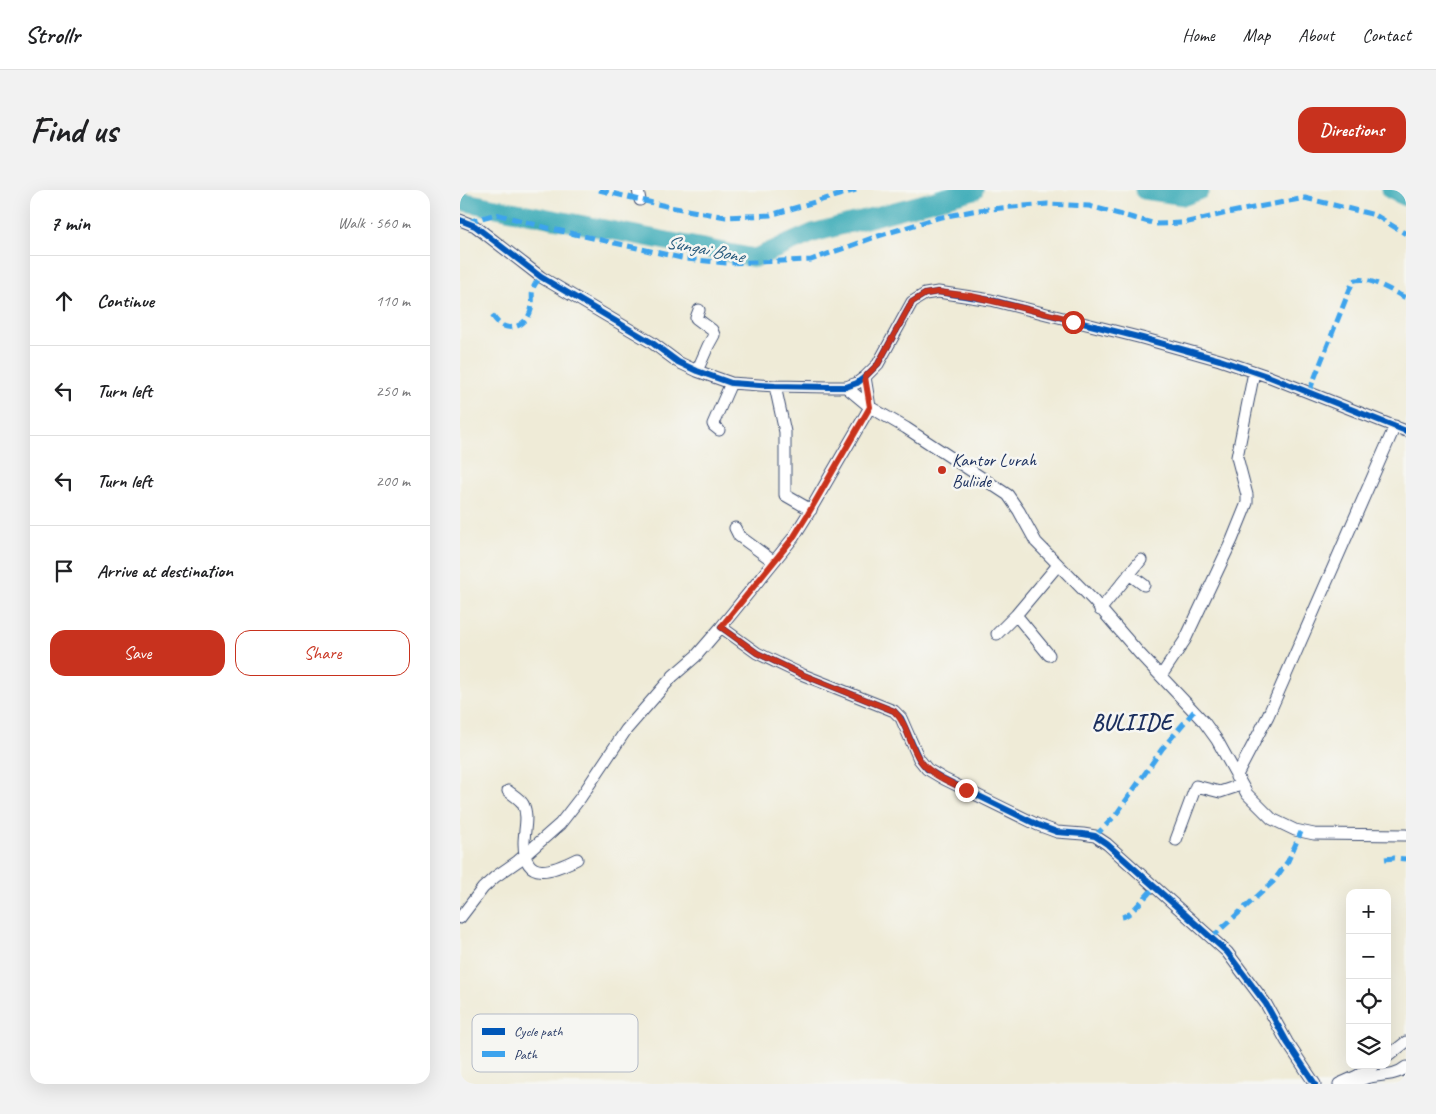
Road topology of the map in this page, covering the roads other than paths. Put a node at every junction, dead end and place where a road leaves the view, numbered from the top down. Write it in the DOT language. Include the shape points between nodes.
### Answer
graph roads {
  1 [pos="460,220"];
  2 [pos="699,310"];
  3 [pos="697,371"];
  4 [pos="1254,372"];
  5 [pos="865,377"];
  6 [pos="731,383"];
  7 [pos="775,386"];
  8 [pos="846,387"];
  9 [pos="870,407"];
  10 [pos="1400,429"];
  11 [pos="719,430"];
  12 [pos="811,510"];
  13 [pos="735,528"];
  14 [pos="1141,560"];
  15 [pos="773,561"];
  16 [pos="1058,566"];
  17 [pos="1129,574"];
  18 [pos="1144,585"];
  19 [pos="1100,610"];
  20 [pos="1016,614"];
  21 [pos="721,627"];
  22 [pos="997,634"];
  23 [pos="1049,655"];
  24 [pos="1161,676"];
  25 [pos="1238,781"];
  26 [pos="508,791"];
  27 [pos="1406,835"];
  28 [pos="1176,840"];
  29 [pos="525,855"];
  30 [pos="577,859"];
  31 [pos="460,918"];
  32 [pos="1406,1042"];
  33 [pos="1391,1054"];
  34 [pos="1406,1067"];
  35 [pos="1368,1069"];
  36 [pos="1315,1084"];
  37 [pos="1340,1084"];
  38 [pos="1355,1084"];
  39 [pos="1399,1084"];
  1 -- 3 [label="street" via="475,226 541,277"];
  2 -- 3 [label="street" via="696,318 714,335"];
  3 -- 6 [label="street"];
  4 -- 5 [label="street" via="1069,319 971,296 938,292 925,294 912,302 878,364"];
  4 -- 10 [label="street"];
  4 -- 24 [label="street" via="1237,457 1247,503 1184,640"];
  5 -- 8 [label="street"];
  5 -- 9 [label="street"];
  6 -- 7 [label="street"];
  6 -- 11 [label="street" via="713,424"];
  7 -- 8 [label="street"];
  7 -- 12 [label="street" via="785,432 785,495"];
  8 -- 9 [label="street"];
  9 -- 12 [label="street"];
  9 -- 16 [label="street" via="1005,492 1036,542"];
  10 -- 25 [label="street"];
  12 -- 15 [label="street"];
  13 -- 15 [label="street" via="739,536"];
  14 -- 17 [label="street"];
  15 -- 21 [label="street"];
  16 -- 19 [label="street"];
  16 -- 20 [label="street"];
  17 -- 18 [label="street"];
  17 -- 19 [label="street"];
  19 -- 24 [label="street"];
  20 -- 22 [label="street"];
  20 -- 23 [label="street"];
  21 -- 29 [label="street" via="626,730 560,824"];
  21 -- 36 [label="street" via="757,653 894,711 901,718 919,759 927,769 944,779 1038,825 1057,832 1095,836 1107,844 1226,952 1266,1004"];
  24 -- 25 [label="street" via="1212,732"];
  25 -- 27 [label="street" via="1256,805 1272,819 1295,830 1314,834"];
  25 -- 28 [label="street" via="1220,792 1196,786"];
  26 -- 29 [label="street" via="523,805"];
  29 -- 30 [label="street" via="533,869 543,872"];
  29 -- 31 [label="street" via="483,888"];
  32 -- 33 [label="street"];
  34 -- 38 [label="street" via="1396,1074 1360,1079"];
  34 -- 39 [label="street"];
  35 -- 37 [label="street"];
}
